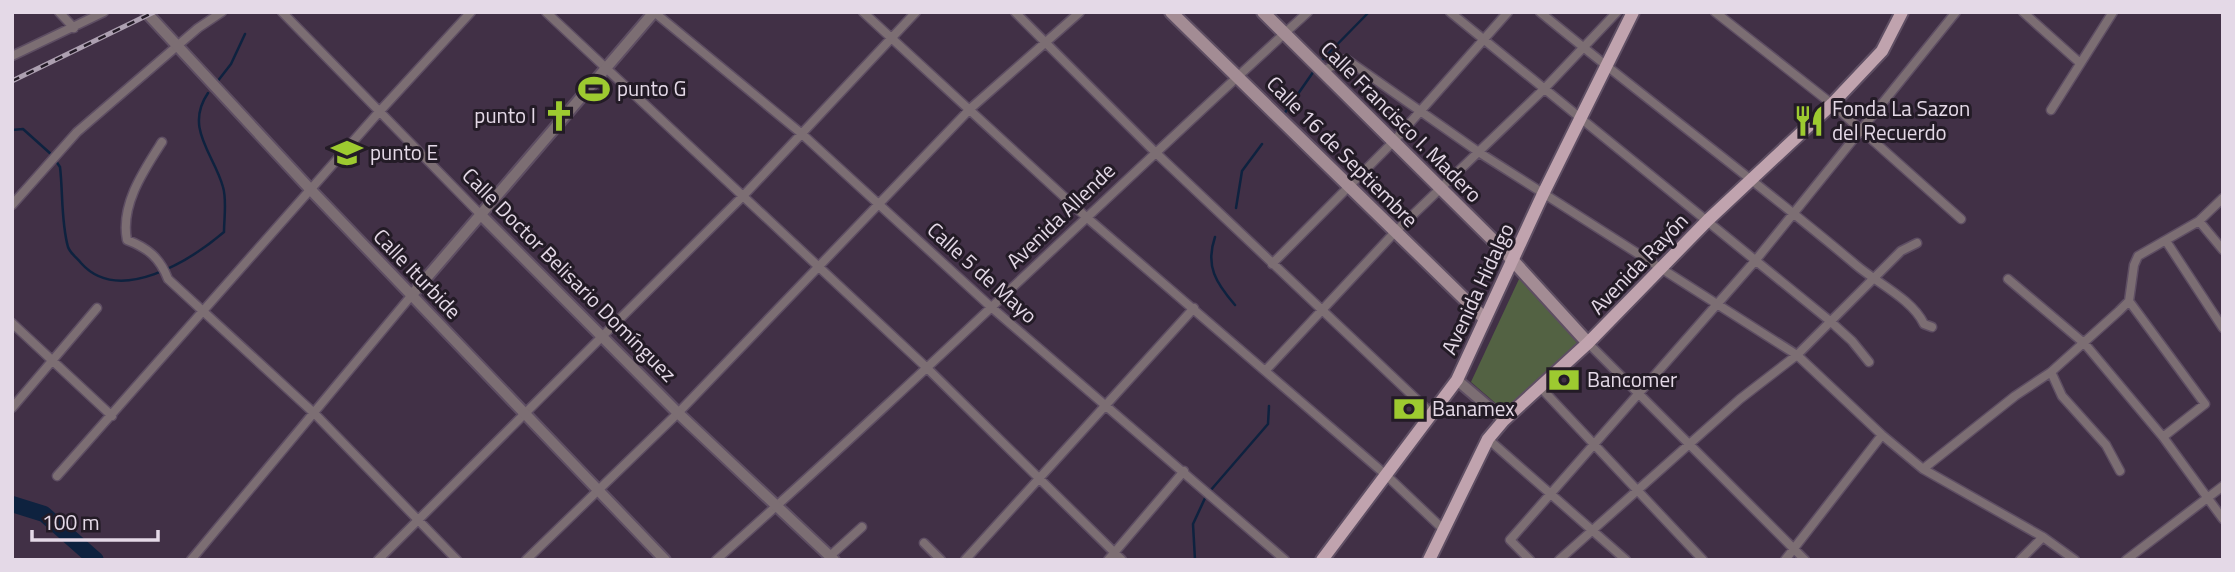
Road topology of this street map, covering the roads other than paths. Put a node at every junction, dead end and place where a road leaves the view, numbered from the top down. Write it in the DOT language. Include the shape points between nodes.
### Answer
graph roads {
  1 [pos="59,12"];
  2 [pos="104,12"];
  3 [pos="146,12"];
  4 [pos="222,12"];
  5 [pos="282,12"];
  6 [pos="471,12"];
  7 [pos="546,12"];
  8 [pos="654,12"];
  9 [pos="863,12"];
  10 [pos="916,12"];
  11 [pos="1015,12"];
  12 [pos="1080,12"];
  13 [pos="1171,12"];
  14 [pos="1263,12"];
  15 [pos="1308,12"];
  16 [pos="1450,12"];
  17 [pos="1508,12"];
  18 [pos="1541,12"];
  19 [pos="1617,12"];
  20 [pos="1633,12"];
  21 [pos="1715,12"];
  22 [pos="1902,12"];
  23 [pos="1956,12"];
  24 [pos="2023,12"];
  25 [pos="2113,12"];
  26 [pos="74,28"];
  27 [pos="1284,34"];
  28 [pos="891,37"];
  29 [pos="1486,41"];
  30 [pos="1045,44"];
  31 [pos="1584,46"];
  32 [pos="176,47"];
  33 [pos="14,51"];
  34 [pos="1606,63"];
  35 [pos="2080,63"];
  36 [pos="608,67"];
  37 [pos="1321,69"];
  38 [pos="1237,76"];
  39 [pos="1544,89"];
  40 [pos="1832,104"];
  41 [pos="971,108"];
  42 [pos="2051,110"];
  43 [pos="379,112"];
  44 [pos="1421,112"];
  45 [pos="1582,117"];
  46 [pos="1860,128"];
  47 [pos="802,134"];
  48 [pos="162,142"];
  49 [pos="1394,142"];
  50 [pos="1155,152"];
  51 [pos="1480,153"];
  52 [pos="1753,180"];
  53 [pos="1349,187"];
  54 [pos="310,189"];
  55 [pos="1441,191"];
  56 [pos="1543,194"];
  57 [pos="744,195"];
  58 [pos="2223,198"];
  59 [pos="14,199"];
  60 [pos="879,203"];
  61 [pos="1794,212"];
  62 [pos="482,216"];
  63 [pos="1085,216"];
  64 [pos="1961,219"];
  65 [pos="1708,220"];
  66 [pos="2199,221"];
  67 [pos="1395,232"];
  68 [pos="2166,241"];
  69 [pos="1917,243"];
  70 [pos="2223,250"];
  71 [pos="1513,260"];
  72 [pos="1755,261"];
  73 [pos="1272,264"];
  74 [pos="820,267"];
  75 [pos="1661,267"];
  76 [pos="1873,279"];
  77 [pos="2008,279"];
  78 [pos="411,296"];
  79 [pos="2129,301"];
  80 [pos="1718,304"];
  81 [pos="991,307"];
  82 [pos="1194,307"];
  83 [pos="97,308"];
  84 [pos="203,310"];
  85 [pos="1321,312"];
  86 [pos="1485,320"];
  87 [pos="1830,321"];
  88 [pos="12,323"];
  89 [pos="1931,327"];
  90 [pos="2223,328"];
  91 [pos="605,336"];
  92 [pos="1588,343"];
  93 [pos="2085,344"];
  94 [pos="1797,355"];
  95 [pos="53,362"];
  96 [pos="1869,362"];
  97 [pos="927,368"];
  98 [pos="1266,370"];
  99 [pos="2051,372"];
  100 [pos="1457,380"];
  101 [pos="1541,388"];
  102 [pos="1639,396"];
  103 [pos="1107,406"];
  104 [pos="12,408"];
  105 [pos="678,413"];
  106 [pos="315,414"];
  107 [pos="1432,414"];
  108 [pos="526,415"];
  109 [pos="111,416"];
  110 [pos="1504,419"];
  111 [pos="1882,435"];
  112 [pos="2163,437"];
  113 [pos="1488,439"];
  114 [pos="1691,443"];
  115 [pos="1596,445"];
  116 [pos="1923,469"];
  117 [pos="1184,471"];
  118 [pos="2120,471"];
  119 [pos="1386,475"];
  120 [pos="57,476"];
  121 [pos="1040,478"];
  122 [pos="2223,486"];
  123 [pos="596,488"];
  124 [pos="1637,489"];
  125 [pos="1552,492"];
  126 [pos="2208,497"];
  127 [pos="778,505"];
  128 [pos="418,518"];
  129 [pos="2223,519"];
  130 [pos="862,527"];
  131 [pos="1591,528"];
  132 [pos="1444,530"];
  133 [pos="2043,537"];
  134 [pos="923,543"];
  135 [pos="1793,550"];
  136 [pos="1115,552"];
  137 [pos="832,558"];
  138 [pos="191,560"];
  139 [pos="378,560"];
  140 [pos="457,560"];
  141 [pos="526,560"];
  142 [pos="665,560"];
  143 [pos="716,560"];
  144 [pos="941,560"];
  145 [pos="965,560"];
  146 [pos="1108,560"];
  147 [pos="1122,560"];
  148 [pos="1286,560"];
  149 [pos="1322,560"];
  150 [pos="1429,560"];
  151 [pos="1530,560"];
  152 [pos="1559,560"];
  153 [pos="1626,560"];
  154 [pos="1703,560"];
  155 [pos="1785,560"];
  156 [pos="1805,560"];
  157 [pos="2020,560"];
  158 [pos="2075,560"];
  159 [pos="2126,560"];
  1 -- 26 [label="street"];
  2 -- 26 [label="street"];
  3 -- 32 [label="street, Calle Iturbide"];
  4 -- 32 [label="street"];
  5 -- 43 [label="street, Calle Doctor Belisario Domínguez"];
  6 -- 43 [label="street"];
  7 -- 36 [label="street"];
  8 -- 36 [label="street"];
  8 -- 47 [label="street, Calle 5 de Mayo"];
  9 -- 28 [label="street"];
  10 -- 28 [label="street"];
  11 -- 30 [label="street"];
  12 -- 30 [label="street"];
  13 -- 38 [label="main road, Calle 16 de Septiembre"];
  14 -- 27 [label="main road, Calle Francisco I. Madero"];
  15 -- 27 [label="street, Avenida Allende"];
  16 -- 29 [label="street"];
  17 -- 29 [label="street"];
  18 -- 31 [label="street"];
  19 -- 31 [label="street"];
  20 -- 34 [label="main road, Avenida Hidalgo"];
  21 -- 40 [label="street"];
  22 -- 40 [label="main road, Avenida Rayón" via="1882,51"];
  23 -- 46 [label="street"];
  24 -- 35 [label="street"];
  25 -- 35 [label="street"];
  26 -- 33 [label="street"];
  27 -- 37 [label="main road, Calle Francisco I. Madero"];
  27 -- 38 [label="street, Avenida Allende"];
  28 -- 41 [label="street"];
  28 -- 47 [label="street"];
  29 -- 39 [label="street"];
  29 -- 44 [label="street"];
  30 -- 41 [label="street"];
  30 -- 50 [label="street"];
  31 -- 34 [label="street"];
  31 -- 39 [label="street"];
  32 -- 54 [label="street, Calle Iturbide"];
  32 -- 59 [label="street" via="58,151"];
  34 -- 45 [label="main road, Avenida Hidalgo"];
  34 -- 52 [label="street"];
  35 -- 42 [label="street"];
  36 -- 57 [label="street"];
  36 -- 62 [label="street"];
  37 -- 44 [label="street" via="1344,58"];
  37 -- 49 [label="main road, Calle Francisco I. Madero"];
  38 -- 50 [label="street, Avenida Allende"];
  38 -- 53 [label="main road, Calle 16 de Septiembre"];
  39 -- 45 [label="street"];
  39 -- 51 [label="street"];
  40 -- 46 [label="street"];
  40 -- 52 [label="main road, Avenida Rayón"];
  41 -- 60 [label="street"];
  41 -- 63 [label="street"];
  43 -- 54 [label="street"];
  43 -- 62 [label="street, Calle Doctor Belisario Domínguez"];
  44 -- 49 [label="street"];
  44 -- 51 [label="street"];
  45 -- 56 [label="main road, Avenida Hidalgo"];
  45 -- 65 [label="street"];
  46 -- 61 [label="street"];
  46 -- 64 [label="street"];
  47 -- 57 [label="street"];
  47 -- 60 [label="street, Calle 5 de Mayo"];
  48 -- 84 [label="street" via="137,184 124,224 127,240 157,258 168,279"];
  49 -- 53 [label="street"];
  49 -- 55 [label="main road, Calle Francisco I. Madero"];
  50 -- 63 [label="street, Avenida Allende"];
  50 -- 73 [label="street"];
  51 -- 55 [label="street"];
  51 -- 56 [label="street"];
  52 -- 61 [label="street"];
  52 -- 65 [label="main road, Avenida Rayón"];
  53 -- 67 [label="main road, Calle 16 de Septiembre"];
  53 -- 73 [label="street"];
  54 -- 78 [label="street, Calle Iturbide"];
  54 -- 84 [label="street"];
  55 -- 67 [label="street"];
  55 -- 71 [label="main road, Calle Francisco I. Madero"];
  56 -- 71 [label="main road, Avenida Hidalgo"];
  56 -- 75 [label="street"];
  57 -- 74 [label="street"];
  57 -- 91 [label="street"];
  58 -- 66 [label="street"];
  60 -- 74 [label="street"];
  60 -- 81 [label="street, Calle 5 de Mayo"];
  61 -- 72 [label="street"];
  61 -- 76 [label="street"];
  62 -- 78 [label="street"];
  62 -- 91 [label="street, Calle Doctor Belisario Domínguez"];
  63 -- 81 [label="street, Avenida Allende"];
  63 -- 82 [label="street"];
  65 -- 72 [label="street"];
  65 -- 75 [label="main road, Avenida Rayón"];
  66 -- 68 [label="street"];
  66 -- 70 [label="street"];
  67 -- 85 [label="street"];
  67 -- 86 [label="main road, Calle 16 de Septiembre"];
  68 -- 79 [label="street" via="2138,256"];
  68 -- 90 [label="street"];
  69 -- 76 [label="street" via="1901,251"];
  71 -- 86 [label="main road, Avenida Hidalgo"];
  71 -- 92 [label="main road, Calle Francisco I. Madero"];
  72 -- 80 [label="street"];
  72 -- 87 [label="street"];
  73 -- 85 [label="street"];
  74 -- 97 [label="street"];
  74 -- 105 [label="street"];
  75 -- 80 [label="street"];
  75 -- 92 [label="main road, Avenida Rayón"];
  76 -- 87 [label="street"];
  76 -- 89 [label="street"];
  77 -- 93 [label="street"];
  78 -- 106 [label="street"];
  78 -- 108 [label="street, Calle Iturbide"];
  79 -- 93 [label="street"];
  79 -- 112 [label="street" via="2205,404"];
  80 -- 94 [label="street"];
  80 -- 102 [label="street"];
  81 -- 97 [label="street, Avenida Allende"];
  81 -- 103 [label="street, Calle 5 de Mayo"];
  82 -- 98 [label="street"];
  82 -- 103 [label="street"];
  83 -- 95 [label="street"];
  84 -- 106 [label="street"];
  84 -- 109 [label="street"];
  85 -- 98 [label="street"];
  85 -- 107 [label="street"];
  86 -- 100 [label="main road, Avenida Hidalgo"];
  87 -- 94 [label="street"];
  87 -- 96 [label="street"];
  88 -- 95 [label="street"];
  91 -- 105 [label="street, Calle Doctor Belisario Domínguez"];
  91 -- 108 [label="street"];
  92 -- 101 [label="main road, Avenida Rayón"];
  92 -- 102 [label="street, Calle Francisco I. Madero"];
  93 -- 99 [label="street"];
  93 -- 112 [label="street"];
  94 -- 111 [label="street"];
  94 -- 114 [label="street"];
  95 -- 104 [label="street"];
  95 -- 109 [label="street"];
  97 -- 121 [label="street"];
  97 -- 127 [label="street, Avenida Allende"];
  98 -- 119 [label="street"];
  99 -- 116 [label="street"];
  99 -- 118 [label="street" via="2062,396 2106,445"];
  100 -- 107 [label="main road, Avenida Hidalgo"];
  100 -- 110 [label="street"];
  101 -- 110 [label="main road, Avenida Rayón"];
  101 -- 115 [label="street"];
  102 -- 114 [label="street, Calle Francisco I. Madero"];
  102 -- 115 [label="street"];
  103 -- 117 [label="street, Calle 5 de Mayo"];
  103 -- 121 [label="street"];
  105 -- 123 [label="street"];
  105 -- 127 [label="street, Calle Doctor Belisario Domínguez"];
  106 -- 128 [label="street"];
  106 -- 138 [label="street"];
  107 -- 119 [label="main road, Avenida Hidalgo"];
  108 -- 123 [label="street, Calle Iturbide"];
  108 -- 128 [label="street"];
  109 -- 120 [label="street"];
  110 -- 113 [label="main road, Avenida Rayón"];
  111 -- 116 [label="street"];
  111 -- 135 [label="street"];
  112 -- 126 [label="street"];
  113 -- 125 [label="street"];
  113 -- 132 [label="main road, Avenida Rayón"];
  114 -- 124 [label="street"];
  114 -- 135 [label="street, Calle Francisco I. Madero"];
  115 -- 124 [label="street"];
  115 -- 125 [label="street"];
  116 -- 133 [label="street"];
  117 -- 136 [label="street"];
  117 -- 148 [label="street, Calle 5 de Mayo"];
  119 -- 132 [label="street"];
  119 -- 149 [label="main road, Avenida Hidalgo"];
  121 -- 136 [label="street"];
  121 -- 145 [label="street"];
  122 -- 126 [label="street"];
  123 -- 141 [label="street"];
  123 -- 142 [label="street, Calle Iturbide"];
  124 -- 131 [label="street"];
  124 -- 154 [label="street"];
  125 -- 131 [label="street"];
  125 -- 151 [label="street" via="1510,540"];
  126 -- 129 [label="street"];
  126 -- 159 [label="street"];
  127 -- 137 [label="street, Calle Doctor Belisario Domínguez"];
  127 -- 143 [label="street, Avenida Allende"];
  128 -- 139 [label="street"];
  128 -- 140 [label="street"];
  130 -- 137 [label="street"];
  131 -- 152 [label="street"];
  131 -- 153 [label="street"];
  132 -- 150 [label="main road, Avenida Rayón"];
  133 -- 157 [label="street"];
  133 -- 158 [label="street"];
  134 -- 144 [label="street"];
  135 -- 155 [label="street"];
  135 -- 156 [label="street, Calle Francisco I. Madero"];
  136 -- 146 [label="street"];
  136 -- 147 [label="street"];
}
